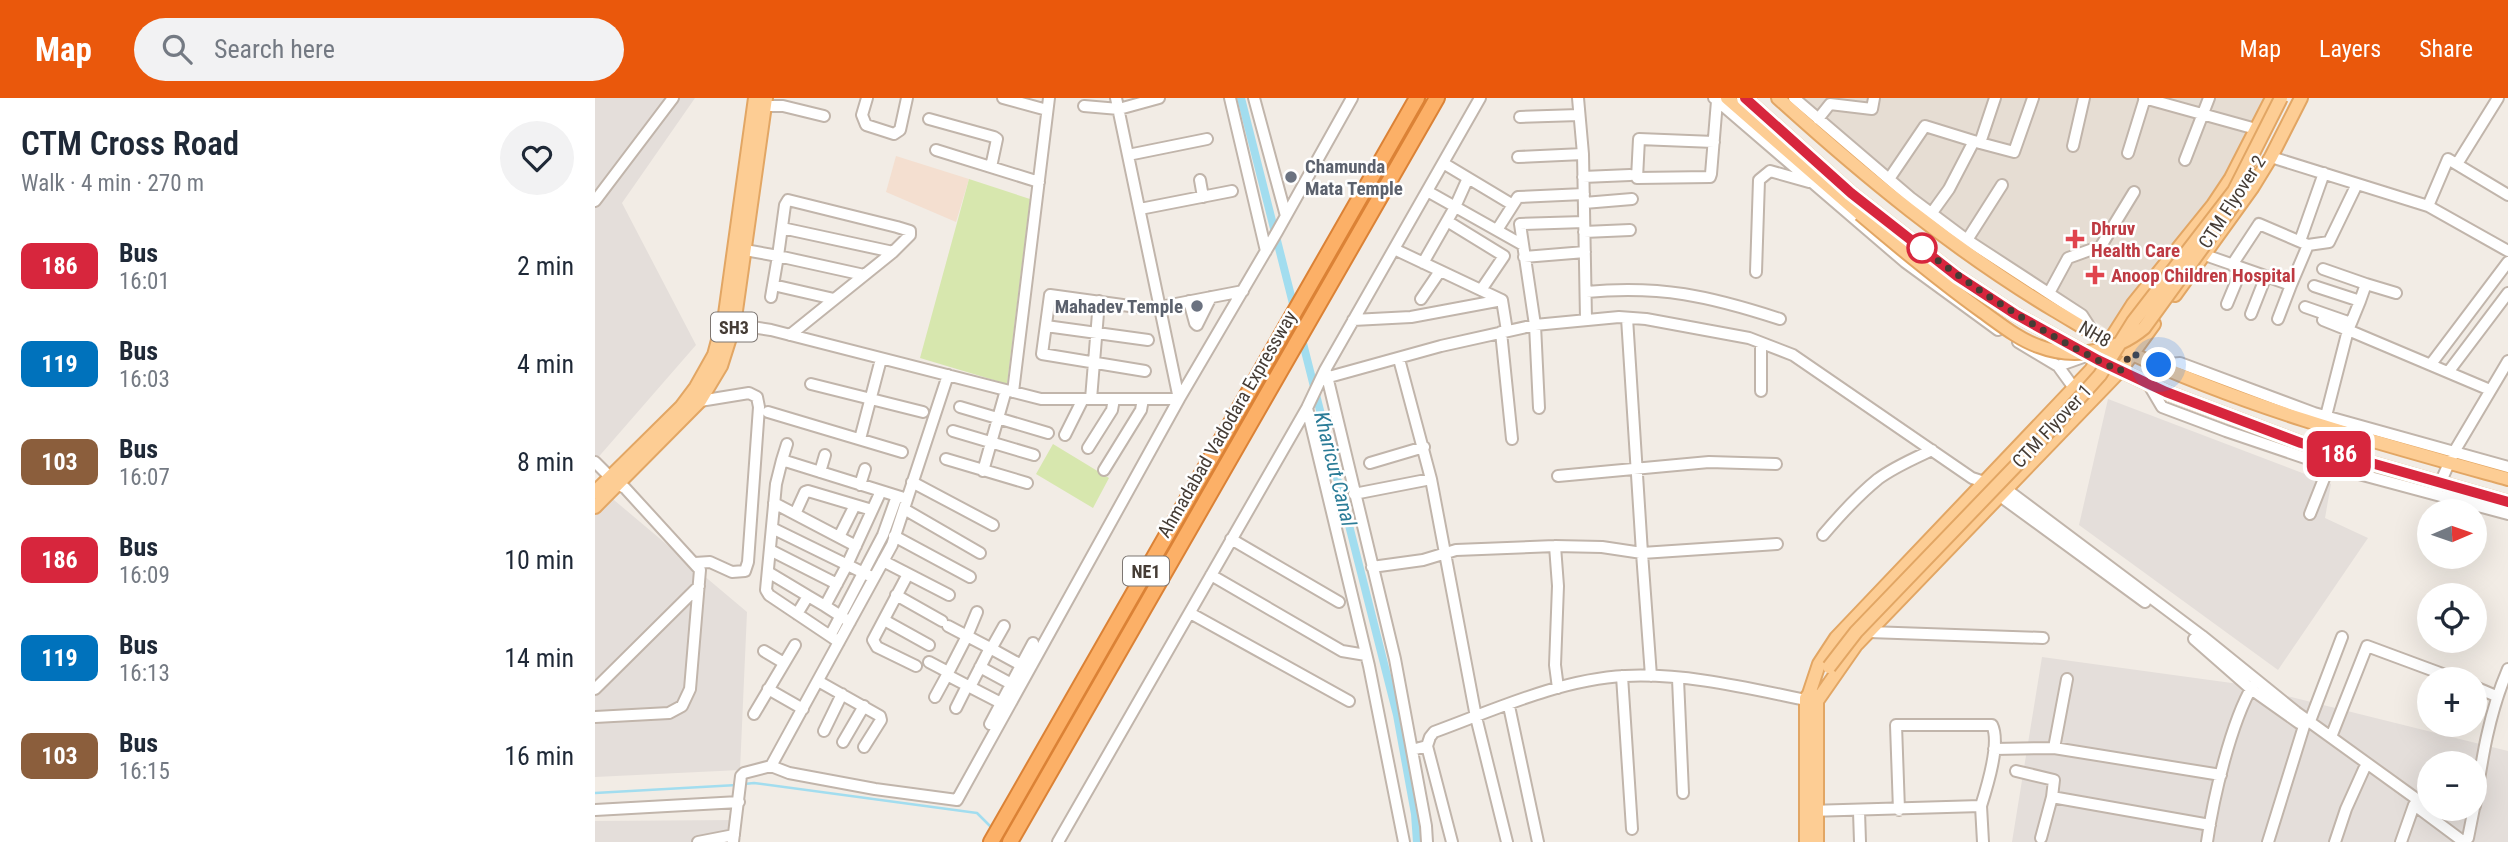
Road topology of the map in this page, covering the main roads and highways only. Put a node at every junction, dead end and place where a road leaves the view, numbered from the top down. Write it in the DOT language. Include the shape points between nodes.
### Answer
graph roads {
  1 [pos="1406,98"];
  2 [pos="1417,98"];
  3 [pos="1437,98"];
  4 [pos="1448,98"];
  5 [pos="1745,98"];
  6 [pos="1778,98"];
  7 [pos="2272,98"];
  8 [pos="2281,98"];
  9 [pos="2292,98"];
  10 [pos="2301,98"];
  11 [pos="1719,99"];
  12 [pos="762,101"];
  13 [pos="1387,185"];
  14 [pos="1353,210"];
  15 [pos="729,323"];
  16 [pos="2108,342"];
  17 [pos="2131,353"];
  18 [pos="2093,358"];
  19 [pos="2120,371"];
  20 [pos="2508,479"];
  21 [pos="617,481"];
  22 [pos="595,492"];
  23 [pos="2508,502"];
  24 [pos="595,507"];
  25 [pos="1810,698"];
  26 [pos="1812,811"];
  27 [pos="1011,841"];
  28 [pos="991,842"];
  29 [pos="1806,842"];
  30 [pos="1817,842"];
  1 -- 14 [label="highway" via="1361,183"];
  2 -- 14 [label="highway, Ahmadabad Vadodara Expressway"];
  3 -- 13 [label="highway, Ahmadabad Vadodara Expressway"];
  4 -- 13 [label="highway"];
  5 -- 18 [label="main road, NH8" via="1851,193 1957,276"];
  6 -- 16 [label="main road, NH8" via="1968,254"];
  7 -- 16 [label="main road" via="2213,205"];
  8 -- 25 [label="main road, CTM Flyover 1, bridge" via="2234,191 2133,322 2100,375 1856,632"];
  9 -- 11 [label="main road, CTM Flyover 2, bridge" via="2237,200 2144,328 2110,348 2075,353 2037,346 2018,337 1948,286"];
  10 -- 17 [label="main road" via="2235,214"];
  12 -- 15 [label="main road"];
  12 -- 15 [label="main road, SH3" via="745,250"];
  13 -- 27 [label="highway, Ahmadabad Vadodara Expressway / NE1"];
  14 -- 28 [label="highway, Ahmadabad Vadodara Expressway / NE1"];
  15 -- 21 [label="main road" via="696,387"];
  15 -- 21 [label="main road, SH3" via="721,366 700,401"];
  16 -- 17 [label="main road, NH8"];
  16 -- 18 [label="main road"];
  17 -- 19 [label="main road"];
  17 -- 20 [label="main road, NH8" via="2284,415 2451,458"];
  18 -- 19 [label="main road, NH8"];
  18 -- 25 [label="main road" via="2091,370 1836,638 1819,664"];
  19 -- 23 [label="main road, NH8" via="2301,443"];
  19 -- 25 [label="main road"];
  21 -- 22 [label="main road"];
  21 -- 24 [label="main road, SH3"];
  25 -- 26 [label="main road"];
  26 -- 29 [label="main road"];
  26 -- 30 [label="main road"];
}
